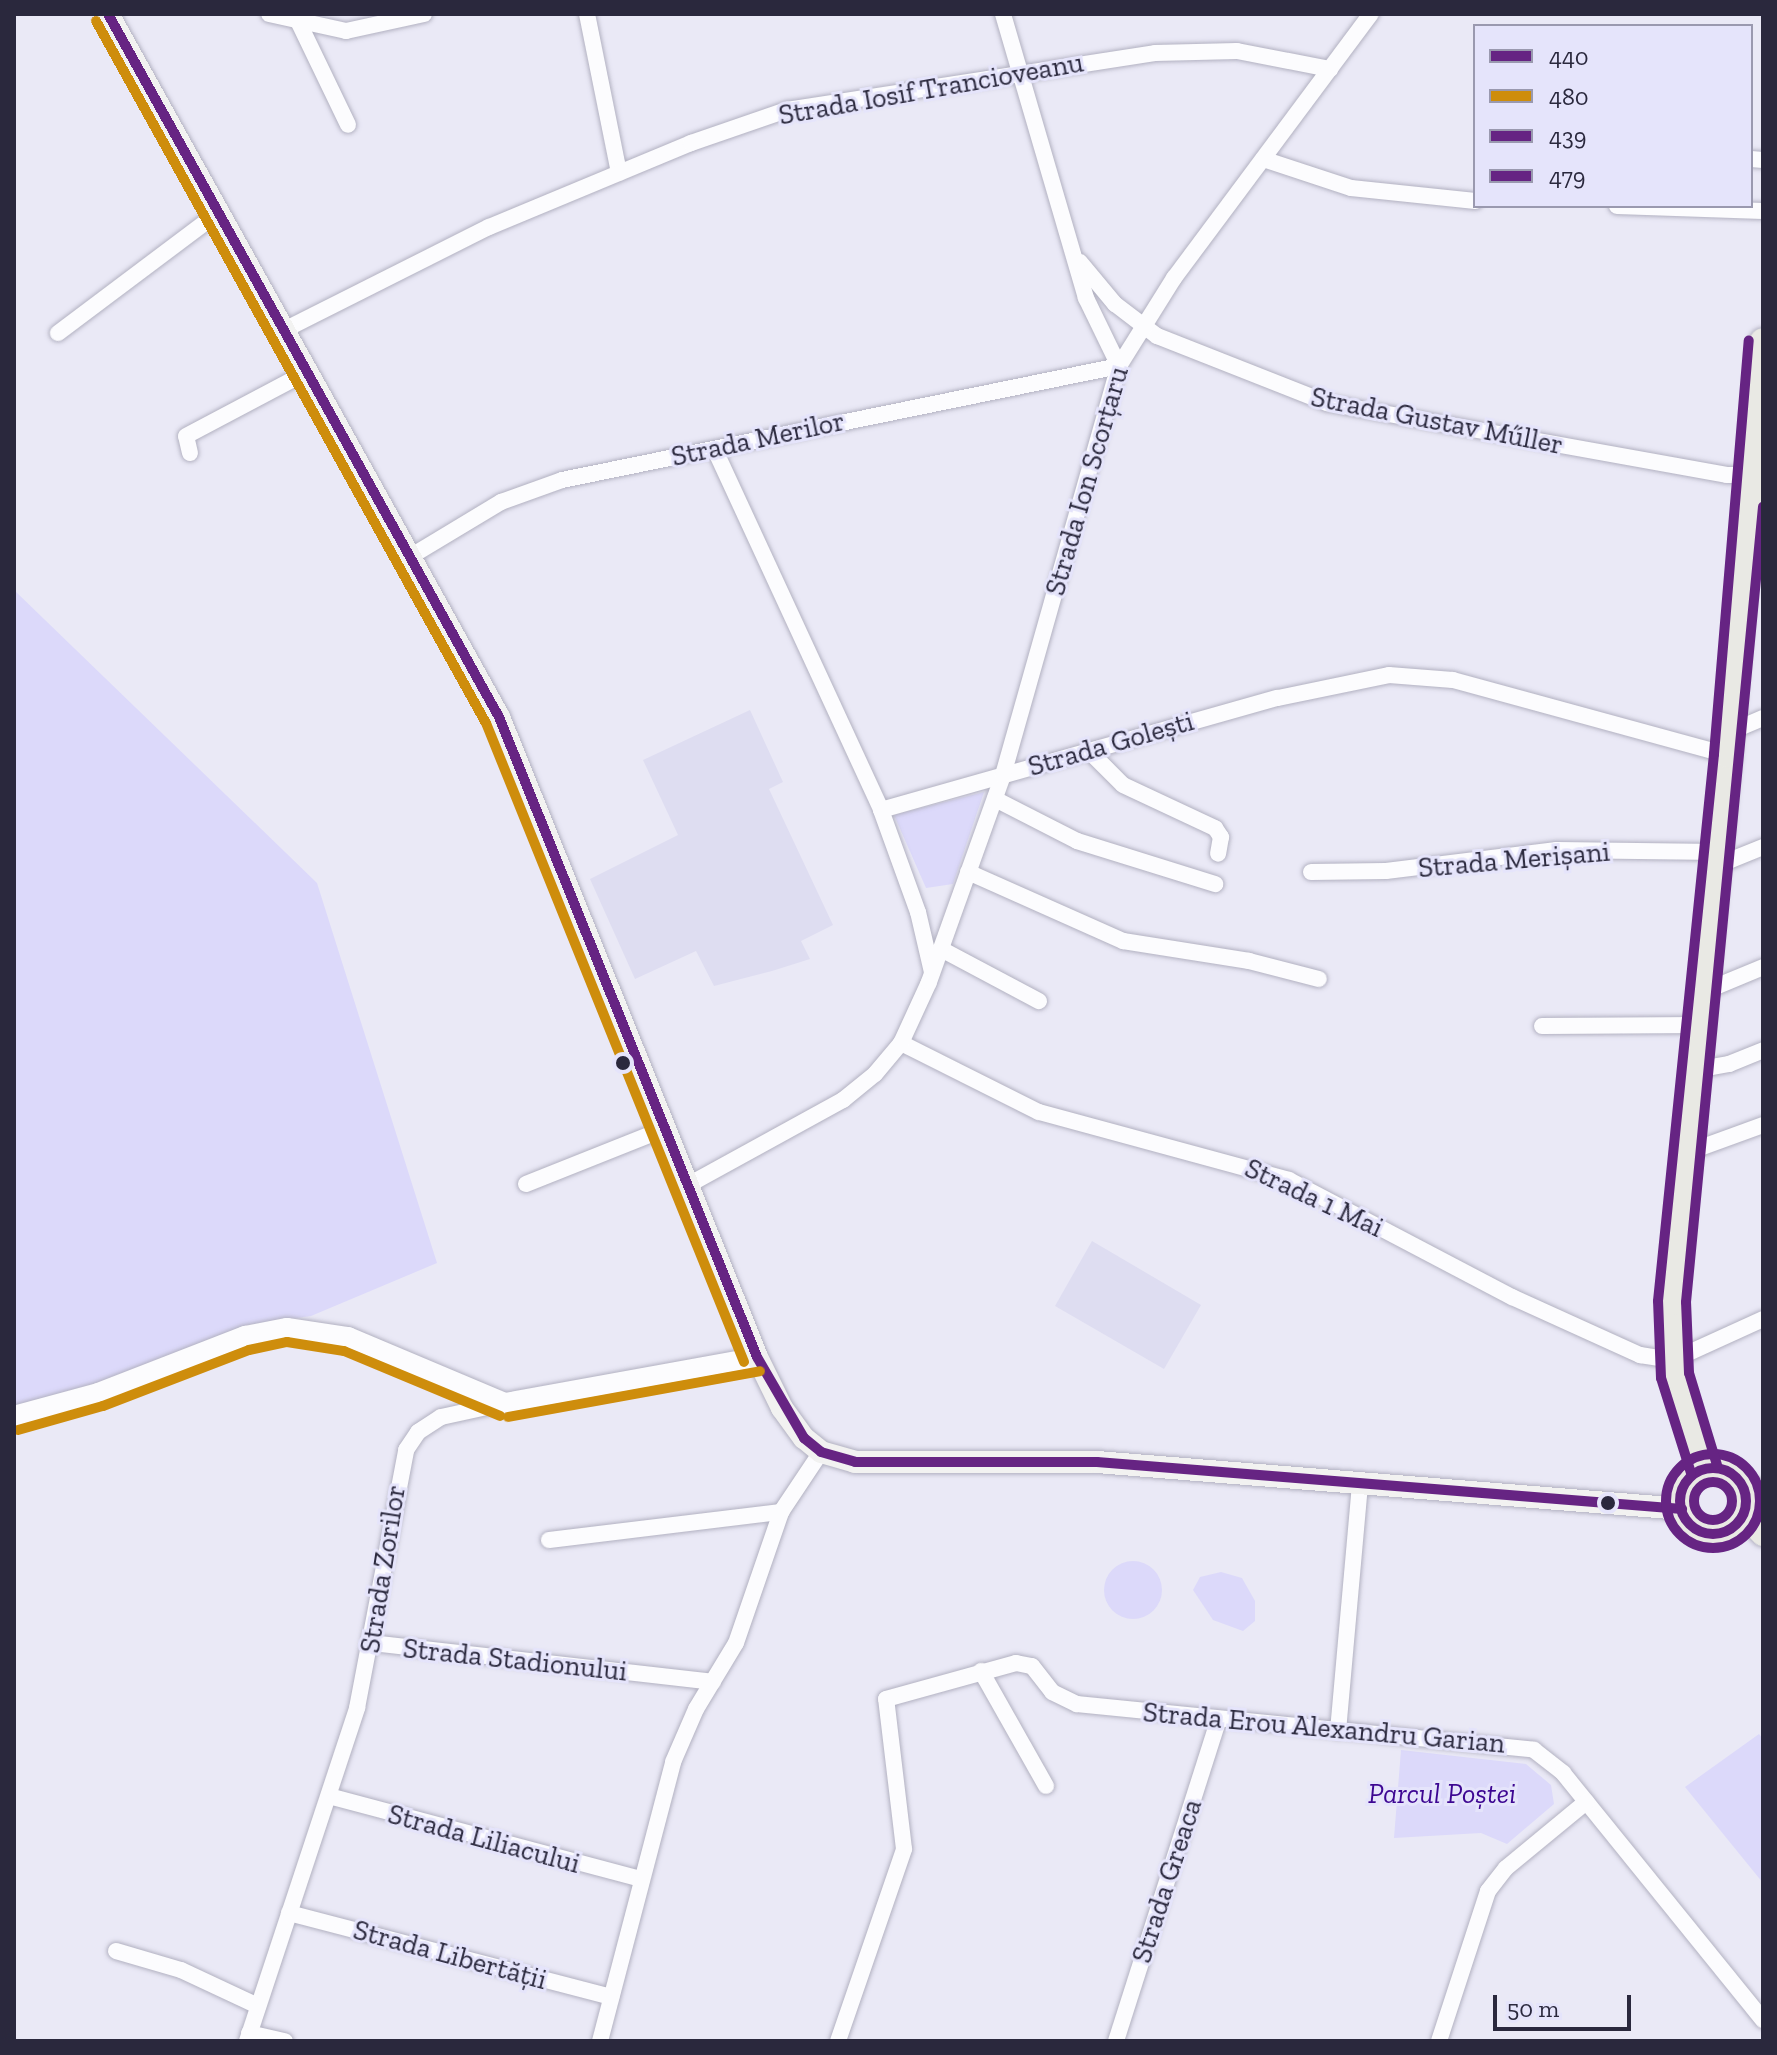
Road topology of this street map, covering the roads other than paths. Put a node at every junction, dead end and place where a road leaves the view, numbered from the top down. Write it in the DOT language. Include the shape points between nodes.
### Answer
graph roads {
  1 [pos="108,14"];
  2 [pos="269,14"];
  3 [pos="424,14"];
  4 [pos="587,14"];
  5 [pos="1003,14"];
  6 [pos="1371,14"];
  7 [pos="299,23"];
  8 [pos="1330,69"];
  9 [pos="1020,73"];
  10 [pos="348,125"];
  11 [pos="1263,159"];
  12 [pos="619,173"];
  13 [pos="1473,201"];
  14 [pos="1675,208"];
  15 [pos="1763,211"];
  16 [pos="219,212"];
  17 [pos="1072,252"];
  18 [pos="1141,327"];
  19 [pos="286,329"];
  20 [pos="58,333"];
  21 [pos="1763,342"];
  22 [pos="1119,366"];
  23 [pos="309,371"];
  24 [pos="715,450"];
  25 [pos="190,453"];
  26 [pos="1757,475"];
  27 [pos="413,555"];
  28 [pos="1763,718"];
  29 [pos="1729,744"];
  30 [pos="1088,750"];
  31 [pos="1003,775"];
  32 [pos="995,799"];
  33 [pos="881,810"];
  34 [pos="1763,847"];
  35 [pos="1218,854"];
  36 [pos="1717,859"];
  37 [pos="968,872"];
  38 [pos="1311,872"];
  39 [pos="1215,884"];
  40 [pos="941,949"];
  41 [pos="1763,967"];
  42 [pos="932,974"];
  43 [pos="1319,979"];
  44 [pos="1703,992"];
  45 [pos="1039,1001"];
  46 [pos="1700,1025"];
  47 [pos="1542,1026"];
  48 [pos="901,1043"];
  49 [pos="1763,1050"];
  50 [pos="1695,1070"];
  51 [pos="1763,1125"];
  52 [pos="667,1128"];
  53 [pos="1686,1153"];
  54 [pos="526,1184"];
  55 [pos="690,1184"];
  56 [pos="1763,1319"];
  57 [pos="757,1357"];
  58 [pos="1673,1360"];
  59 [pos="505,1403"];
  60 [pos="14,1416"];
  61 [pos="821,1452"];
  62 [pos="1704,1469"];
  63 [pos="1360,1484"];
  64 [pos="1751,1498"];
  65 [pos="1682,1509"];
  66 [pos="781,1512"];
  67 [pos="1763,1533"];
  68 [pos="549,1540"];
  69 [pos="372,1643"];
  70 [pos="981,1671"];
  71 [pos="713,1682"];
  72 [pos="1218,1721"];
  73 [pos="1338,1731"];
  74 [pos="1046,1786"];
  75 [pos="329,1796"];
  76 [pos="1586,1802"];
  77 [pos="641,1879"];
  78 [pos="289,1913"];
  79 [pos="116,1951"];
  80 [pos="611,1997"];
  81 [pos="258,2006"];
  82 [pos="1763,2020"];
  83 [pos="248,2037"];
  84 [pos="285,2041"];
  85 [pos="600,2041"];
  86 [pos="838,2041"];
  87 [pos="1116,2041"];
  88 [pos="1439,2041"];
  1 -- 16 [label="main road"];
  2 -- 7 [label="street"];
  3 -- 7 [label="street" via="346,31"];
  4 -- 12 [label="street"];
  5 -- 9 [label="street, Strada Gustav Műller"];
  6 -- 8 [label="street, Strada Ion Scorțaru"];
  7 -- 10 [label="street"];
  8 -- 9 [label="street, Strada Iosif Trancioveanu" via="1237,51 1200,50"];
  8 -- 11 [label="street, Strada Ion Scorțaru"];
  9 -- 12 [label="street, Strada Iosif Trancioveanu" via="787,110"];
  9 -- 17 [label="street, Strada Gustav Műller"];
  11 -- 13 [label="street" via="1351,188"];
  11 -- 18 [label="street, Strada Ion Scorțaru"];
  12 -- 19 [label="street, Strada Iosif Trancioveanu" via="459,241"];
  14 -- 15 [label="street"];
  16 -- 19 [label="main road"];
  16 -- 20 [label="street"];
  17 -- 18 [label="street, Strada Gustav Műller" via="1104,293"];
  17 -- 22 [label="street, Strada Gustav Műller" via="1094,318"];
  18 -- 22 [label="street, Strada Ion Scorțaru"];
  18 -- 26 [label="street, Strada Gustav Műller" via="1215,362 1327,403"];
  19 -- 23 [label="main road"];
  21 -- 26 [label="main road"];
  22 -- 24 [label="street, Strada Merilor"];
  22 -- 31 [label="street, Strada Ion Scorțaru"];
  23 -- 25 [label="street" via="186,436"];
  23 -- 27 [label="main road"];
  24 -- 27 [label="street, Strada Merilor" via="537,486"];
  24 -- 33 [label="street"];
  26 -- 29 [label="main road"];
  27 -- 52 [label="main road" via="515,751"];
  28 -- 29 [label="street"];
  29 -- 30 [label="street, Strada Golești" via="1418,675 1345,682"];
  29 -- 36 [label="main road"];
  30 -- 31 [label="street, Strada Golești"];
  30 -- 35 [label="street" via="1123,785 1215,828 1221,837"];
  31 -- 32 [label="street, Strada Ion Scorțaru"];
  31 -- 33 [label="street, Strada Golești"];
  32 -- 37 [label="street, Strada Ion Scorțaru"];
  32 -- 39 [label="street" via="1077,841"];
  33 -- 42 [label="street" via="918,912"];
  34 -- 36 [label="street"];
  36 -- 38 [label="street, Strada Merișani" via="1568,850 1386,871"];
  36 -- 44 [label="main road"];
  37 -- 40 [label="street, Strada Ion Scorțaru"];
  37 -- 43 [label="street" via="1123,941 1271,965"];
  40 -- 42 [label="street, Strada Ion Scorțaru"];
  40 -- 45 [label="street"];
  41 -- 44 [label="street"];
  42 -- 48 [label="street, Strada Ion Scorțaru"];
  44 -- 46 [label="main road"];
  46 -- 47 [label="street"];
  46 -- 50 [label="main road"];
  48 -- 55 [label="street, Strada Ion Scorțaru" via="843,1100"];
  48 -- 58 [label="street, Strada 1 Mai" via="1039,1112 1289,1180 1568,1325 1640,1355"];
  49 -- 50 [label="street"];
  50 -- 53 [label="main road"];
  51 -- 53 [label="street"];
  52 -- 54 [label="street"];
  52 -- 55 [label="main road"];
  53 -- 58 [label="main road" via="1672,1302"];
  55 -- 57 [label="main road"];
  56 -- 58 [label="street"];
  57 -- 59 [label="street, Strada Zorilor"];
  57 -- 61 [label="main road" via="793,1426"];
  58 -- 62 [label="main road"];
  59 -- 60 [label="street" via="348,1337 287,1328 245,1336 98,1393"];
  59 -- 69 [label="street, Strada Zorilor" via="441,1417 418,1432 406,1450 394,1493"];
  61 -- 63 [label="main road" via="855,1462 1097,1462"];
  61 -- 66 [label="street"];
  62 -- 64 [label="main road" via="1731,1473"];
  62 -- 65 [label="main road" via="1682,1489"];
  63 -- 65 [label="main road"];
  63 -- 73 [label="street"];
  64 -- 65 [label="main road" via="1732,1527 1715,1534 1698,1530"];
  64 -- 67 [label="main road"];
  66 -- 68 [label="street"];
  66 -- 71 [label="street" via="736,1643"];
  69 -- 71 [label="street, Strada Stadionului"];
  69 -- 75 [label="street, Strada Zorilor"];
  70 -- 72 [label="street, Strada Erou Alexandru Garian" via="1024,1663 1062,1700"];
  70 -- 74 [label="street"];
  70 -- 86 [label="street, Strada Erou Alexandru Garian" via="895,1694 883,1706 904,1849"];
  71 -- 77 [label="street" via="673,1762"];
  72 -- 73 [label="street, Strada Erou Alexandru Garian"];
  72 -- 87 [label="street, Strada Greaca"];
  73 -- 76 [label="street, Strada Erou Alexandru Garian" via="1524,1746 1547,1758"];
  75 -- 77 [label="street, Strada Liliacului"];
  75 -- 78 [label="street, Strada Zorilor"];
  76 -- 82 [label="street, Strada Erou Alexandru Garian"];
  76 -- 88 [label="street" via="1506,1868 1488,1891"];
  77 -- 80 [label="street"];
  78 -- 80 [label="street, Strada Libertății"];
  78 -- 81 [label="street, Strada Zorilor"];
  79 -- 81 [label="street" via="181,1970"];
  80 -- 85 [label="street"];
  81 -- 83 [label="street, Strada Zorilor"];
  83 -- 84 [label="street"];
}
